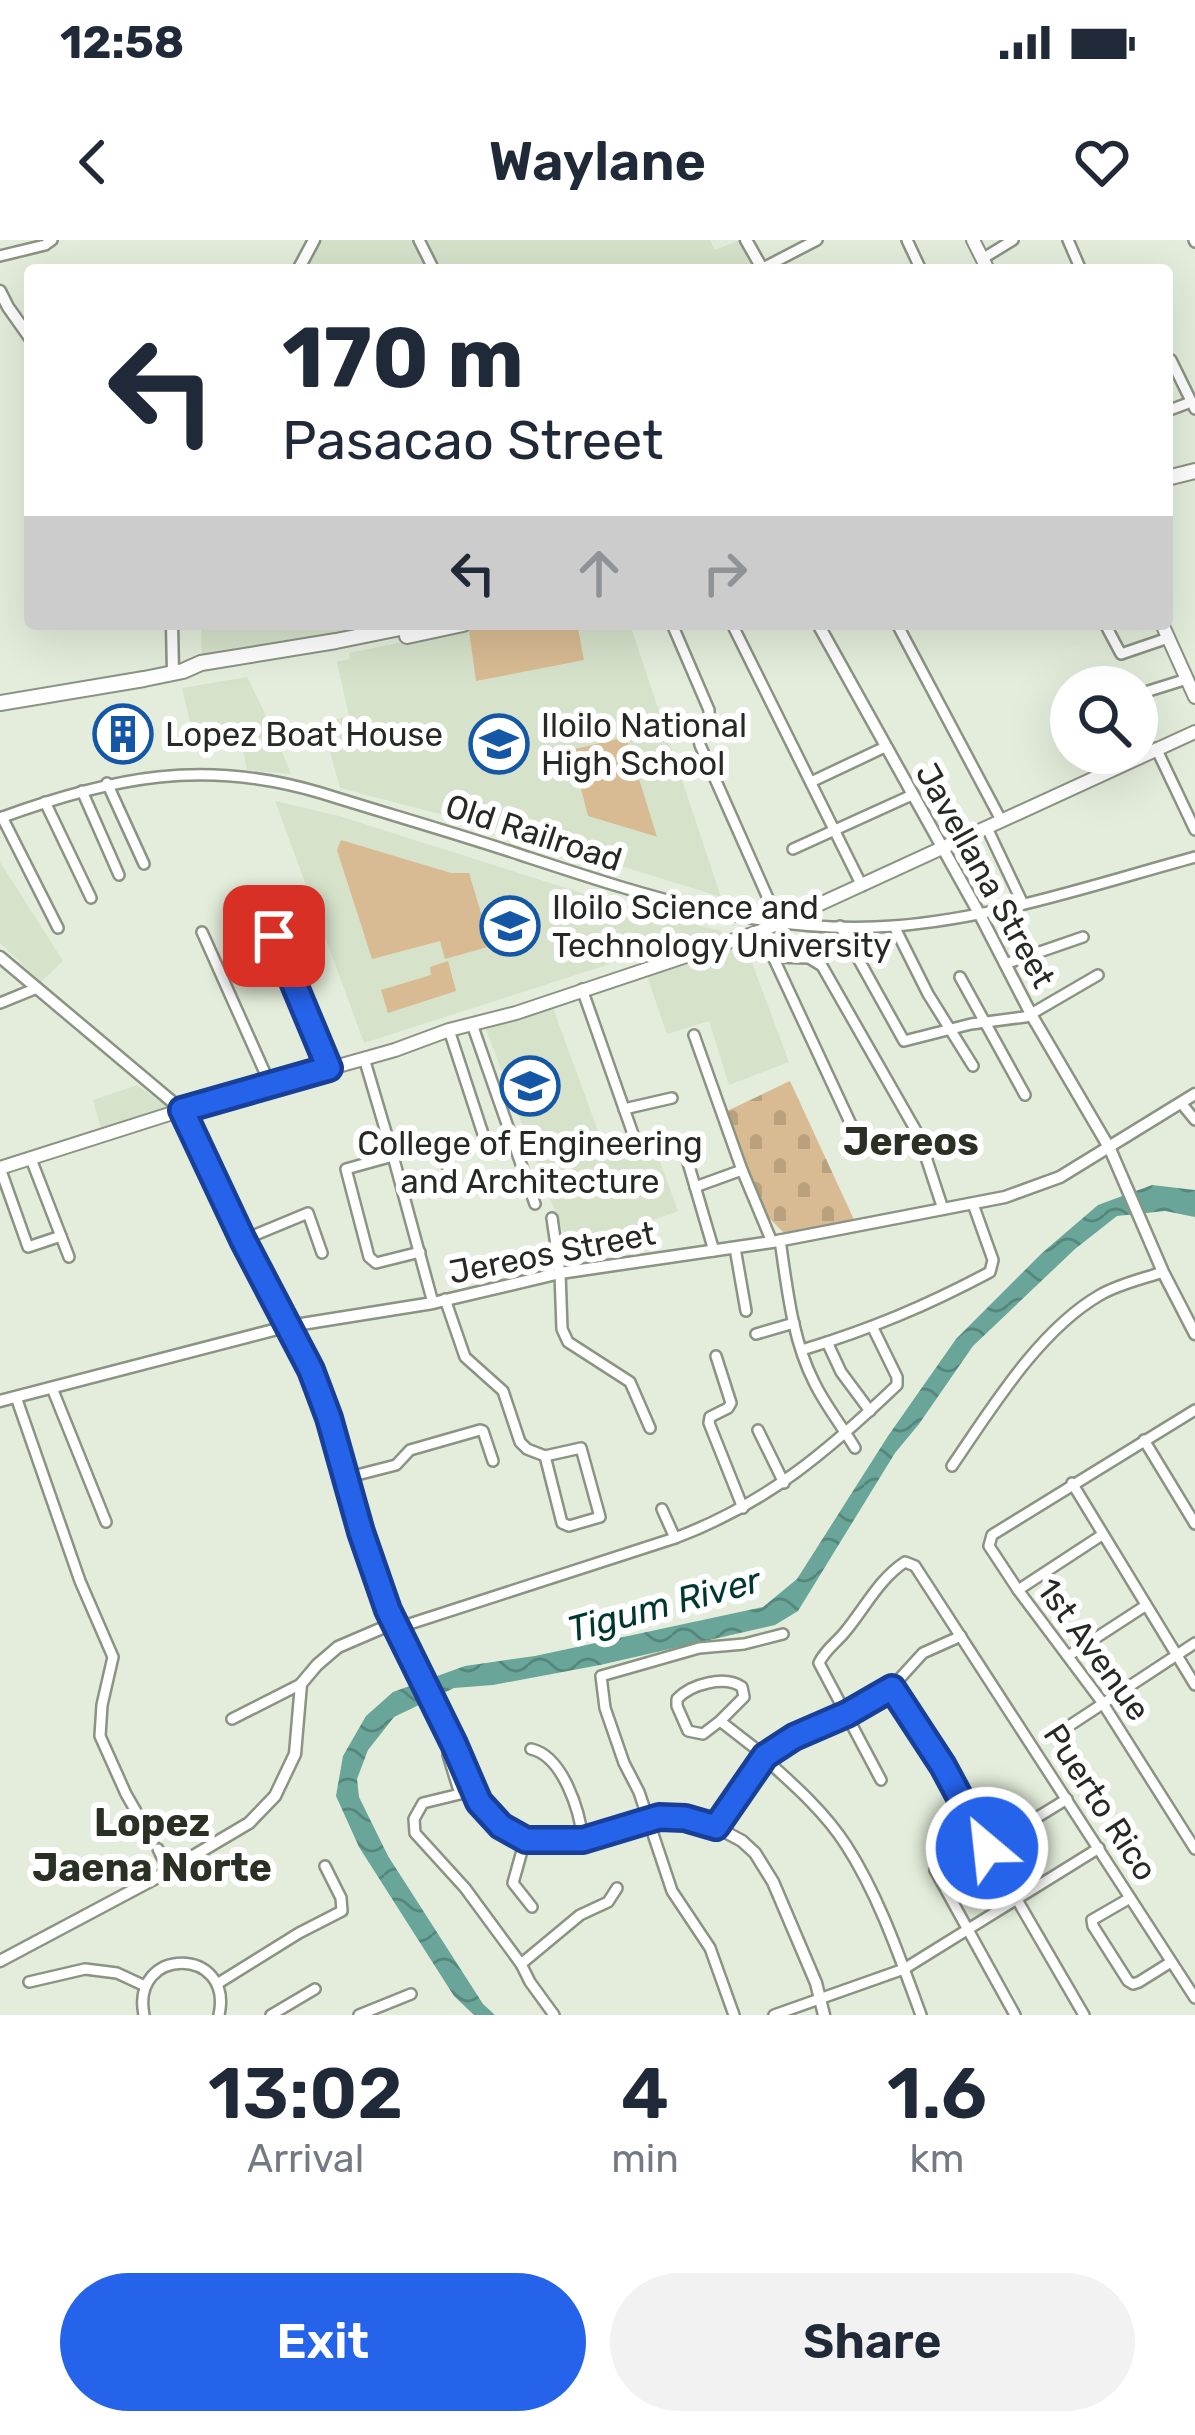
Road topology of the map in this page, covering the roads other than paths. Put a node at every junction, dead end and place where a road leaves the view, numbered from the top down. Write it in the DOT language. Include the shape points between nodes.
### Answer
graph roads {
  1 [pos="52,240"];
  2 [pos="817,240"];
  3 [pos="973,240"];
  4 [pos="1013,240"];
  5 [pos="0,256"];
  6 [pos="772,264"];
  7 [pos="985,264"];
  8 [pos="0,291"];
  9 [pos="24,330"];
  10 [pos="1173,362"];
  11 [pos="1193,406"];
  12 [pos="173,630"];
  13 [pos="675,630"];
  14 [pos="734,630"];
  15 [pos="821,630"];
  16 [pos="900,630"];
  17 [pos="1108,630"];
  18 [pos="1165,630"];
  19 [pos="380,632"];
  20 [pos="1168,638"];
  21 [pos="178,672"];
  22 [pos="1187,679"];
  23 [pos="1158,688"];
  24 [pos="1195,697"];
  25 [pos="0,704"];
  26 [pos="1195,731"];
  27 [pos="885,746"];
  28 [pos="1158,747"];
  29 [pos="1158,752"];
  30 [pos="1100,774"];
  31 [pos="811,782"];
  32 [pos="107,784"];
  33 [pos="82,790"];
  34 [pos="912,795"];
  35 [pos="45,802"];
  36 [pos="1,817"];
  37 [pos="1001,820"];
  38 [pos="987,828"];
  39 [pos="836,830"];
  40 [pos="1195,830"];
  41 [pos="793,849"];
  42 [pos="942,849"];
  43 [pos="1195,857"];
  44 [pos="144,864"];
  45 [pos="119,875"];
  46 [pos="862,886"];
  47 [pos="256,892"];
  48 [pos="91,898"];
  49 [pos="1023,904"];
  50 [pos="980,915"];
  51 [pos="779,923"];
  52 [pos="840,926"];
  53 [pos="894,926"];
  54 [pos="58,928"];
  55 [pos="761,931"];
  56 [pos="202,932"];
  57 [pos="1083,937"];
  58 [pos="0,957"];
  59 [pos="772,957"];
  60 [pos="1005,964"];
  61 [pos="1098,975"];
  62 [pos="960,977"];
  63 [pos="37,988"];
  64 [pos="583,989"];
  65 [pos="0,1003"];
  66 [pos="1031,1015"];
  67 [pos="984,1023"];
  68 [pos="472,1024"];
  69 [pos="949,1029"];
  70 [pos="449,1030"];
  71 [pos="694,1035"];
  72 [pos="364,1058"];
  73 [pos="974,1066"];
  74 [pos="329,1068"];
  75 [pos="270,1084"];
  76 [pos="1195,1094"];
  77 [pos="1025,1095"];
  78 [pos="672,1098"];
  79 [pos="1181,1102"];
  80 [pos="624,1109"];
  81 [pos="182,1110"];
  82 [pos="1195,1120"];
  83 [pos="483,1134"];
  84 [pos="633,1134"];
  85 [pos="862,1148"];
  86 [pos="684,1149"];
  87 [pos="1110,1149"];
  88 [pos="393,1156"];
  89 [pos="31,1159"];
  90 [pos="0,1168"];
  91 [pos="742,1171"];
  92 [pos="449,1172"];
  93 [pos="695,1186"];
  94 [pos="535,1204"];
  95 [pos="973,1204"];
  96 [pos="943,1208"];
  97 [pos="552,1218"];
  98 [pos="61,1236"];
  99 [pos="243,1240"];
  100 [pos="776,1241"];
  101 [pos="735,1248"];
  102 [pos="714,1251"];
  103 [pos="420,1252"];
  104 [pos="322,1253"];
  105 [pos="69,1257"];
  106 [pos="1161,1267"];
  107 [pos="560,1273"];
  108 [pos="439,1301"];
  109 [pos="746,1311"];
  110 [pos="794,1323"];
  111 [pos="289,1326"];
  112 [pos="872,1328"];
  113 [pos="756,1334"];
  114 [pos="1195,1334"];
  115 [pos="827,1342"];
  116 [pos="802,1350"];
  117 [pos="716,1356"];
  118 [pos="52,1388"];
  119 [pos="4,1398"];
  120 [pos="1195,1410"];
  121 [pos="870,1411"];
  122 [pos="650,1428"];
  123 [pos="758,1430"];
  124 [pos="847,1434"];
  125 [pos="1144,1440"];
  126 [pos="855,1448"];
  127 [pos="544,1456"];
  128 [pos="493,1461"];
  129 [pos="952,1466"];
  130 [pos="345,1478"];
  131 [pos="784,1484"];
  132 [pos="1072,1484"];
  133 [pos="743,1508"];
  134 [pos="662,1509"];
  135 [pos="106,1522"];
  136 [pos="1195,1524"];
  137 [pos="1102,1535"];
  138 [pos="675,1538"];
  139 [pos="1018,1589"];
  140 [pos="1145,1606"];
  141 [pos="395,1625"];
  142 [pos="782,1634"];
  143 [pos="961,1636"];
  144 [pos="1195,1642"];
  145 [pos="1176,1655"];
  146 [pos="1068,1656"];
  147 [pos="301,1684"];
  148 [pos="1195,1685"];
  149 [pos="892,1688"];
  150 [pos="1102,1702"];
  151 [pos="847,1714"];
  152 [pos="232,1719"];
  153 [pos="720,1721"];
  154 [pos="1072,1724"];
  155 [pos="454,1744"];
  156 [pos="531,1749"];
  157 [pos="764,1757"];
  158 [pos="881,1780"];
  159 [pos="1067,1799"];
  160 [pos="649,1819"];
  161 [pos="716,1827"];
  162 [pos="526,1840"];
  163 [pos="583,1840"];
  164 [pos="987,1848"];
  165 [pos="1100,1849"];
  166 [pos="1195,1849"];
  167 [pos="325,1866"];
  168 [pos="935,1870"];
  169 [pos="169,1871"];
  170 [pos="617,1888"];
  171 [pos="1019,1898"];
  172 [pos="1130,1898"];
  173 [pos="532,1907"];
  174 [pos="967,1931"];
  175 [pos="0,1961"];
  176 [pos="1172,1962"];
  177 [pos="521,1964"];
  178 [pos="904,1969"];
  179 [pos="28,1982"];
  180 [pos="217,1984"];
  181 [pos="145,1987"];
  182 [pos="315,1989"];
  183 [pos="411,1994"];
  184 [pos="1195,1998"];
  185 [pos="821,2000"];
  186 [pos="141,2015"];
  187 [pos="219,2015"];
  188 [pos="271,2015"];
  189 [pos="359,2015"];
  190 [pos="554,2015"];
  191 [pos="734,2015"];
  192 [pos="774,2015"];
  193 [pos="824,2015"];
  194 [pos="921,2015"];
  195 [pos="1015,2015"];
  196 [pos="1084,2015"];
  1 -- 5 [label="street"];
  2 -- 6 [label="street"];
  3 -- 7 [label="main road"];
  4 -- 7 [label="street"];
  8 -- 9 [label="street"];
  10 -- 11 [label="street"];
  12 -- 21 [label="street"];
  13 -- 51 [label="street" via="709,710 700,746"];
  14 -- 31 [label="street"];
  15 -- 27 [label="street, Javellana Street"];
  16 -- 37 [label="street"];
  17 -- 20 [label="street" via="1121,654"];
  18 -- 20 [label="main road"];
  19 -- 21 [label="main road"];
  20 -- 22 [label="main road"];
  21 -- 25 [label="main road"];
  22 -- 23 [label="street"];
  22 -- 24 [label="main road"];
  26 -- 28 [label="main road"];
  27 -- 31 [label="street"];
  27 -- 34 [label="street, Javellana Street"];
  29 -- 40 [label="street"];
  30 -- 37 [label="main road"];
  31 -- 39 [label="street"];
  32 -- 33 [label="street, Old Railroad"];
  32 -- 44 [label="street"];
  32 -- 51 [label="street, Old Railroad" via="186,775 277,781 672,903"];
  33 -- 35 [label="street, Old Railroad"];
  33 -- 45 [label="street"];
  34 -- 39 [label="street"];
  34 -- 42 [label="street, Javellana Street"];
  35 -- 36 [label="street, Old Railroad"];
  35 -- 48 [label="street"];
  36 -- 54 [label="street"];
  37 -- 38 [label="main road"];
  38 -- 42 [label="main road"];
  38 -- 49 [label="street"];
  39 -- 41 [label="street"];
  39 -- 46 [label="street"];
  42 -- 46 [label="main road"];
  42 -- 50 [label="street, Javellana Street"];
  43 -- 49 [label="street, Old Railroad"];
  46 -- 51 [label="main road"];
  47 -- 74 [label="street"];
  49 -- 50 [label="street, Old Railroad"];
  50 -- 53 [label="street, Old Railroad"];
  50 -- 60 [label="street, Javellana Street"];
  51 -- 52 [label="street, Old Railroad"];
  51 -- 55 [label="main road"];
  52 -- 53 [label="street, Old Railroad"];
  52 -- 69 [label="street" via="904,1041"];
  53 -- 69 [label="street"];
  55 -- 59 [label="street"];
  55 -- 64 [label="main road"];
  56 -- 75 [label="street"];
  57 -- 60 [label="street"];
  58 -- 63 [label="street"];
  59 -- 85 [label="street"];
  59 -- 96 [label="street" via="822,966 919,1136"];
  60 -- 66 [label="street, Javellana Street"];
  61 -- 66 [label="street"];
  62 -- 67 [label="street"];
  63 -- 65 [label="street"];
  63 -- 81 [label="street"];
  64 -- 68 [label="main road"];
  64 -- 80 [label="street"];
  66 -- 67 [label="street"];
  66 -- 87 [label="street, Javellana Street"];
  67 -- 69 [label="street"];
  67 -- 77 [label="street"];
  68 -- 70 [label="main road"];
  68 -- 94 [label="street"];
  69 -- 73 [label="street"];
  70 -- 72 [label="main road"];
  70 -- 83 [label="street"];
  71 -- 91 [label="street"];
  72 -- 74 [label="main road"];
  72 -- 88 [label="street"];
  74 -- 75 [label="main road"];
  75 -- 81 [label="main road"];
  76 -- 79 [label="street, Jereos Street"];
  78 -- 80 [label="street"];
  79 -- 82 [label="street"];
  79 -- 87 [label="street, Jereos Street"];
  80 -- 84 [label="street"];
  81 -- 89 [label="main road"];
  81 -- 99 [label="street"];
  86 -- 93 [label="street"];
  87 -- 95 [label="street, Jereos Street" via="1060,1177"];
  87 -- 106 [label="street, Javellana Street"];
  88 -- 92 [label="street" via="436,1141"];
  88 -- 103 [label="street"];
  88 -- 103 [label="street" via="346,1169 363,1236 373,1263"];
  89 -- 90 [label="main road"];
  89 -- 98 [label="street"];
  90 -- 98 [label="street" via="28,1246"];
  91 -- 93 [label="street"];
  91 -- 100 [label="street"];
  93 -- 102 [label="street"];
  95 -- 96 [label="street, Jereos Street"];
  95 -- 112 [label="street" via="993,1268"];
  96 -- 100 [label="street, Jereos Street"];
  97 -- 107 [label="street"];
  98 -- 105 [label="street"];
  99 -- 104 [label="street" via="308,1213"];
  99 -- 111 [label="street"];
  100 -- 101 [label="street, Jereos Street"];
  100 -- 110 [label="street"];
  101 -- 102 [label="street, Jereos Street"];
  101 -- 109 [label="street"];
  102 -- 107 [label="street, Jereos Street"];
  103 -- 108 [label="street"];
  106 -- 114 [label="street, Javellana Street"];
  106 -- 129 [label="street" via="1072,1316 1033,1355"];
  107 -- 108 [label="street, Jereos Street"];
  107 -- 122 [label="street" via="568,1342 625,1377"];
  108 -- 111 [label="street, Jereos Street"];
  108 -- 127 [label="street" via="467,1360 503,1391 520,1442"];
  110 -- 113 [label="street"];
  110 -- 116 [label="street"];
  111 -- 118 [label="street, Jereos Street"];
  111 -- 130 [label="street"];
  112 -- 115 [label="street"];
  112 -- 121 [label="street" via="898,1381"];
  115 -- 116 [label="street"];
  115 -- 121 [label="street"];
  116 -- 124 [label="street"];
  117 -- 133 [label="street" via="730,1406 709,1423"];
  118 -- 119 [label="street, Jereos Street"];
  118 -- 135 [label="street"];
  119 -- 169 [label="street" via="113,1657 100,1721 104,1750"];
  120 -- 125 [label="street"];
  121 -- 124 [label="street"];
  123 -- 131 [label="street"];
  124 -- 126 [label="street"];
  124 -- 131 [label="street"];
  125 -- 132 [label="street"];
  125 -- 136 [label="street"];
  127 -- 127 [label="street" via="562,1523 600,1517 581,1448"];
  128 -- 130 [label="street" via="480,1430"];
  130 -- 141 [label="street"];
  131 -- 133 [label="street"];
  132 -- 137 [label="street"];
  132 -- 139 [label="street, 1st Avenue" via="988,1540"];
  133 -- 138 [label="street"];
  134 -- 138 [label="street"];
  137 -- 139 [label="street"];
  137 -- 140 [label="street"];
  138 -- 141 [label="street"];
  139 -- 146 [label="street, 1st Avenue"];
  140 -- 145 [label="street"];
  140 -- 146 [label="street"];
  141 -- 147 [label="street" via="338,1647"];
  141 -- 155 [label="street"];
  142 -- 160 [label="street" via="601,1676 605,1708"];
  143 -- 149 [label="street" via="923,1653"];
  143 -- 151 [label="street, Puerto Rico" via="915,1566 901,1564 820,1657"];
  143 -- 159 [label="street, Puerto Rico"];
  144 -- 145 [label="street"];
  145 -- 148 [label="street"];
  145 -- 150 [label="street"];
  146 -- 150 [label="street, 1st Avenue"];
  147 -- 152 [label="street"];
  147 -- 169 [label="street" via="295,1754 272,1801"];
  149 -- 151 [label="street"];
  149 -- 164 [label="street"];
  150 -- 154 [label="street"];
  150 -- 166 [label="street, 1st Avenue"];
  151 -- 157 [label="street"];
  151 -- 158 [label="street"];
  153 -- 153 [label="street" via="703,1734 688,1731 677,1699 686,1690 736,1682 744,1696"];
  153 -- 157 [label="street"];
  155 -- 162 [label="street" via="479,1802"];
  155 -- 177 [label="street" via="448,1755 460,1794 421,1804 415,1832"];
  156 -- 163 [label="street" via="550,1759 568,1788"];
  157 -- 161 [label="street"];
  157 -- 178 [label="street" via="845,1843"];
  159 -- 164 [label="street"];
  159 -- 165 [label="street, Puerto Rico"];
  160 -- 161 [label="street"];
  160 -- 163 [label="street"];
  160 -- 191 [label="street" via="671,1892 710,1948"];
  161 -- 185 [label="street" via="763,1865"];
  162 -- 163 [label="street"];
  162 -- 173 [label="street" via="513,1882"];
  164 -- 171 [label="street"];
  165 -- 171 [label="street"];
  165 -- 172 [label="street, Puerto Rico"];
  167 -- 180 [label="street" via="343,1911"];
  168 -- 174 [label="street"];
  169 -- 175 [label="street"];
  170 -- 177 [label="street"];
  171 -- 174 [label="street"];
  171 -- 196 [label="street"];
  172 -- 176 [label="street, Puerto Rico"];
  172 -- 176 [label="street" via="1092,1920 1128,1981"];
  174 -- 178 [label="street"];
  174 -- 195 [label="street"];
  176 -- 184 [label="street, Puerto Rico"];
  177 -- 190 [label="street"];
  178 -- 185 [label="street"];
  178 -- 194 [label="street"];
  179 -- 181 [label="street" via="85,1969"];
  180 -- 181 [label="street" via="200,1967 176,1963"];
  180 -- 187 [label="street"];
  181 -- 186 [label="street"];
  182 -- 188 [label="street"];
  183 -- 189 [label="street"];
  185 -- 192 [label="street"];
  185 -- 193 [label="street"];
}
